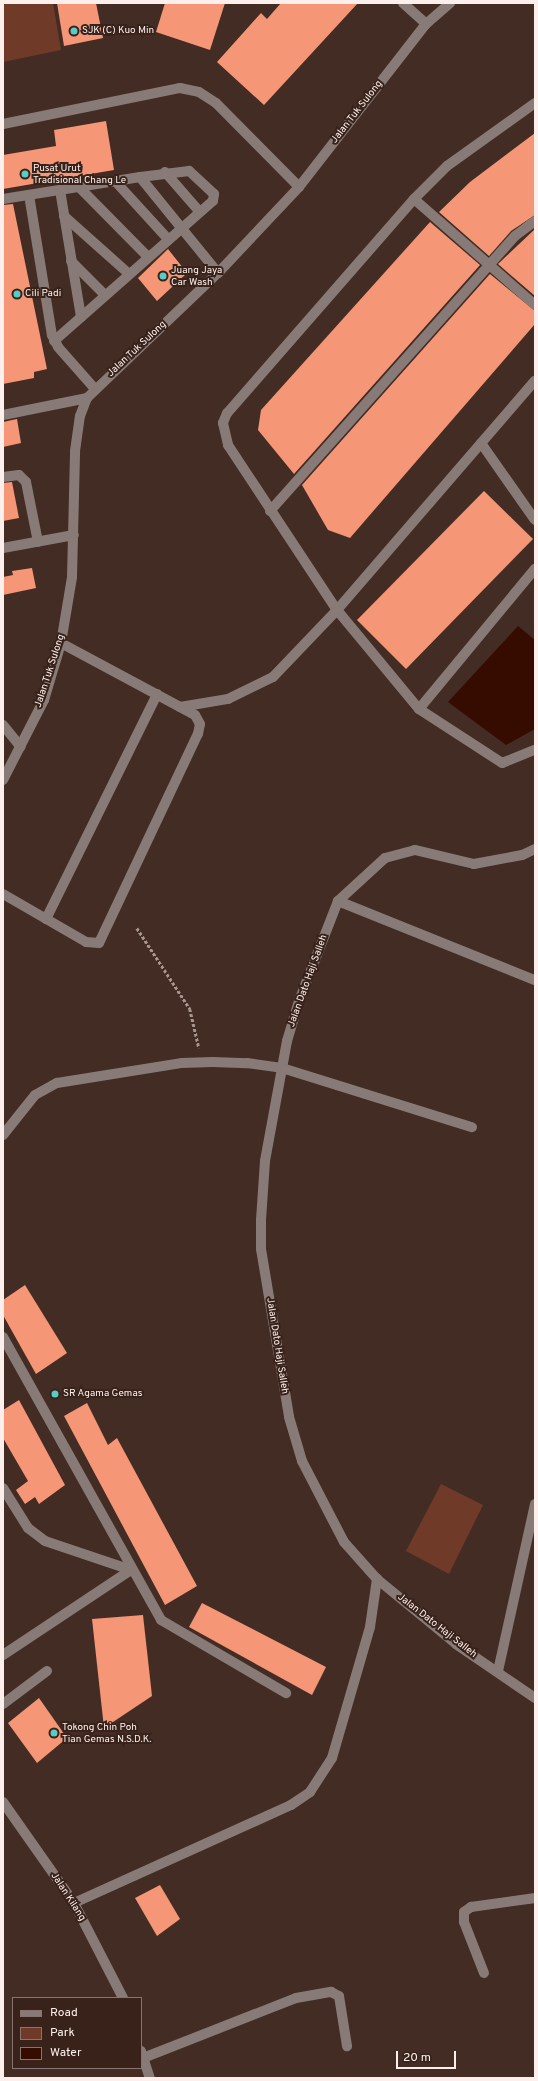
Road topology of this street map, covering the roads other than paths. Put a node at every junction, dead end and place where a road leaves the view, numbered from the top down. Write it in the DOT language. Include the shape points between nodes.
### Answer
graph roads {
  1 [pos="402,3"];
  2 [pos="450,3"];
  3 [pos="426,24"];
  4 [pos="535,103"];
  5 [pos="3,124"];
  6 [pos="165,172"];
  7 [pos="140,177"];
  8 [pos="114,181"];
  9 [pos="79,187"];
  10 [pos="298,187"];
  11 [pos="60,190"];
  12 [pos="28,195"];
  13 [pos="3,199"];
  14 [pos="414,199"];
  15 [pos="199,212"];
  16 [pos="64,216"];
  17 [pos="535,221"];
  18 [pos="181,227"];
  19 [pos="168,239"];
  20 [pos="148,257"];
  21 [pos="72,261"];
  22 [pos="490,263"];
  23 [pos="218,273"];
  24 [pos="129,274"];
  25 [pos="105,295"];
  26 [pos="535,305"];
  27 [pos="81,317"];
  28 [pos="54,341"];
  29 [pos="535,380"];
  30 [pos="94,389"];
  31 [pos="87,398"];
  32 [pos="3,415"];
  33 [pos="481,443"];
  34 [pos="3,477"];
  35 [pos="270,511"];
  36 [pos="535,520"];
  37 [pos="74,535"];
  38 [pos="38,542"];
  39 [pos="3,548"];
  40 [pos="535,569"];
  41 [pos="337,610"];
  42 [pos="61,644"];
  43 [pos="157,694"];
  44 [pos="180,707"];
  45 [pos="420,709"];
  46 [pos="3,725"];
  47 [pos="21,747"];
  48 [pos="535,750"];
  49 [pos="3,780"];
  50 [pos="535,849"];
  51 [pos="3,894"];
  52 [pos="338,901"];
  53 [pos="46,919"];
  54 [pos="535,980"];
  55 [pos="282,1068"];
  56 [pos="472,1127"];
  57 [pos="3,1135"];
  58 [pos="3,1337"];
  59 [pos="3,1488"];
  60 [pos="535,1504"];
  61 [pos="131,1570"];
  62 [pos="377,1579"];
  63 [pos="3,1655"];
  64 [pos="47,1671"];
  65 [pos="498,1672"];
  66 [pos="286,1693"];
  67 [pos="535,1698"];
  68 [pos="3,1704"];
  69 [pos="3,1802"];
  70 [pos="535,1898"];
  71 [pos="74,1903"];
  72 [pos="484,1973"];
  73 [pos="122,1997"];
  74 [pos="347,2046"];
  75 [pos="142,2055"];
  76 [pos="150,2078"];
  1 -- 3 [label="street"];
  2 -- 3 [label="street, Jalan Tuk Sulong"];
  3 -- 10 [label="street, Jalan Tuk Sulong"];
  4 -- 14 [label="street" via="447,166"];
  5 -- 10 [label="street" via="180,88 198,92 216,103"];
  6 -- 7 [label="street"];
  6 -- 15 [label="street"];
  6 -- 15 [label="street" via="189,171 214,194 212,201"];
  7 -- 8 [label="street"];
  7 -- 18 [label="street"];
  8 -- 9 [label="street"];
  8 -- 19 [label="street"];
  9 -- 11 [label="street"];
  9 -- 20 [label="street"];
  10 -- 23 [label="street, Jalan Tuk Sulong"];
  11 -- 12 [label="street"];
  11 -- 16 [label="street"];
  12 -- 13 [label="street"];
  12 -- 28 [label="street"];
  14 -- 22 [label="street"];
  14 -- 35 [label="street" via="227,413 224,423 228,445"];
  15 -- 18 [label="street"];
  16 -- 21 [label="street"];
  16 -- 24 [label="street"];
  17 -- 22 [label="street" via="514,236"];
  18 -- 19 [label="street"];
  18 -- 23 [label="street"];
  19 -- 20 [label="street"];
  20 -- 24 [label="street"];
  21 -- 25 [label="street"];
  21 -- 27 [label="street"];
  22 -- 26 [label="street"];
  22 -- 35 [label="street"];
  23 -- 30 [label="street, Jalan Tuk Sulong"];
  24 -- 25 [label="street"];
  25 -- 27 [label="street"];
  27 -- 28 [label="street"];
  28 -- 30 [label="street"];
  29 -- 33 [label="street"];
  30 -- 31 [label="street, Jalan Tuk Sulong"];
  31 -- 32 [label="street"];
  31 -- 37 [label="street, Jalan Tuk Sulong" via="80,416 75,451"];
  33 -- 36 [label="street"];
  33 -- 41 [label="street"];
  34 -- 38 [label="street" via="19,475 26,482"];
  35 -- 41 [label="street"];
  37 -- 38 [label="street"];
  37 -- 42 [label="street, Jalan Tuk Sulong" via="72,577"];
  38 -- 39 [label="street"];
  40 -- 45 [label="street"];
  41 -- 44 [label="street" via="273,677 228,699"];
  41 -- 45 [label="street"];
  42 -- 43 [label="street"];
  42 -- 47 [label="street, Jalan Tuk Sulong" via="44,700"];
  43 -- 44 [label="street"];
  43 -- 53 [label="street"];
  44 -- 53 [label="street" via="195,715 200,724 198,734 103,939 90,944"];
  45 -- 48 [label="street" via="502,763"];
  46 -- 47 [label="street"];
  47 -- 49 [label="street, Jalan Tuk Sulong"];
  50 -- 52 [label="street" via="522,855 474,864 415,850 385,858"];
  51 -- 53 [label="street"];
  52 -- 54 [label="street"];
  52 -- 55 [label="street, Jalan Dato Haji Salleh" via="299,1000"];
  55 -- 56 [label="street"];
  55 -- 57 [label="street" via="247,1063 182,1063 73,1078 35,1095"];
  55 -- 62 [label="street, Jalan Dato Haji Salleh" via="265,1161 261,1220 261,1249 281,1378 302,1461 344,1542"];
  58 -- 61 [label="street"];
  59 -- 61 [label="street" via="28,1528 45,1540"];
  60 -- 65 [label="street"];
  61 -- 63 [label="street"];
  61 -- 66 [label="street" via="153,1610 167,1625"];
  62 -- 65 [label="street, Jalan Dato Haji Salleh" via="456,1644"];
  62 -- 71 [label="street" via="370,1626 332,1758 310,1792 291,1805"];
  64 -- 68 [label="street"];
  65 -- 67 [label="street, Jalan Dato Haji Salleh"];
  69 -- 71 [label="street, Jalan Kilang"];
  70 -- 72 [label="street" via="471,1907 464,1912 464,1922"];
  71 -- 73 [label="street, Jalan Kilang"];
  74 -- 75 [label="street" via="339,1996 331,1992 296,1998"];
  75 -- 76 [label="street"];
}
